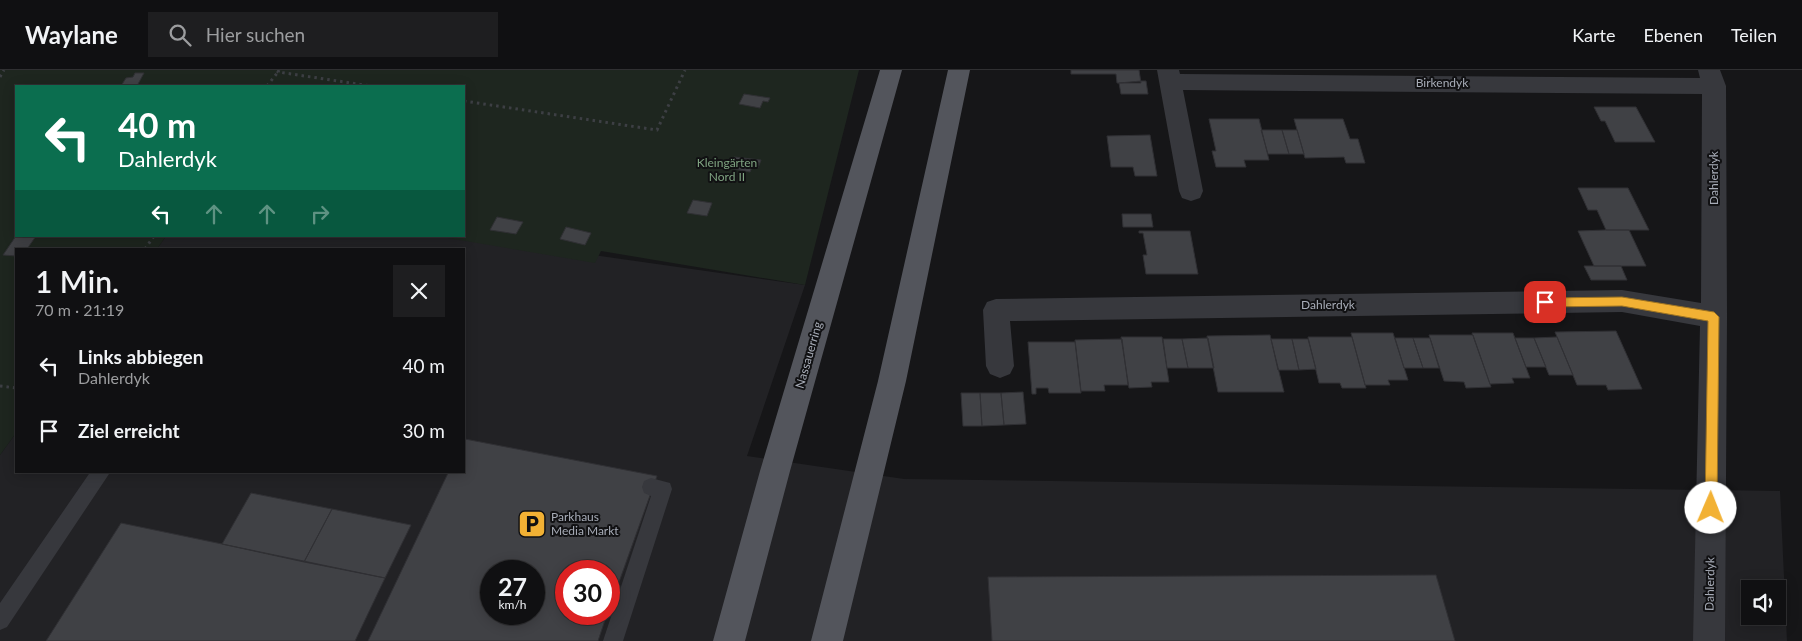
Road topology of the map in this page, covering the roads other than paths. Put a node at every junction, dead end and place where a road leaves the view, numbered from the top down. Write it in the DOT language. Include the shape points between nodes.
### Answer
graph roads {
  1 [pos="891,70"];
  2 [pos="959,70"];
  3 [pos="1169,76"];
  4 [pos="1712,78"];
  5 [pos="1191,191"];
  6 [pos="1714,317"];
  7 [pos="1000,366"];
  8 [pos="101,473"];
  9 [pos="651,487"];
  10 [pos="0,620"];
  11 [pos="613,641"];
  12 [pos="729,641"];
  13 [pos="827,641"];
  14 [pos="1709,641"];
  1 -- 12 [label="main road, Nassauerring"];
  2 -- 13 [label="main road" via="892,381"];
  3 -- 4 [label="street, Birkendyk"];
  3 -- 5 [label="street, Birkendyk"];
  4 -- 6 [label="street, Dahlerdyk"];
  6 -- 7 [label="street, Dahlerdyk" via="1622,301 996,310"];
  6 -- 14 [label="street, Dahlerdyk"];
  8 -- 10 [label="lane"];
  9 -- 11 [label="lane" via="663,489"];
}
